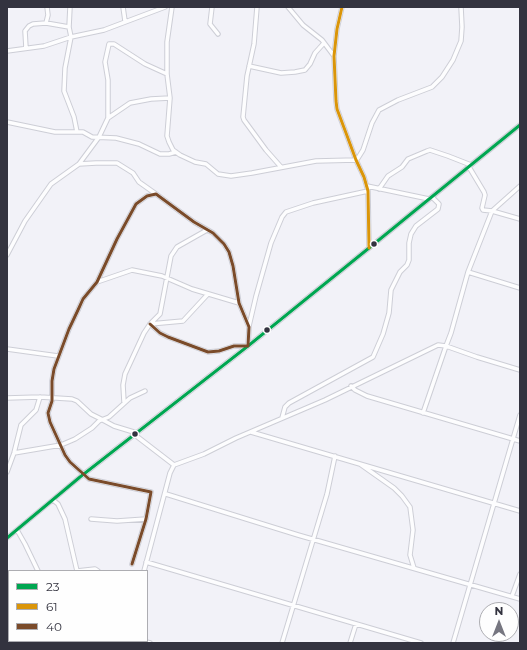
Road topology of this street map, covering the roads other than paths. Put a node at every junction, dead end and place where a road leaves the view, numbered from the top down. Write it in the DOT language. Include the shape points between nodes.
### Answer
graph roads {
  1 [pos="47,7"];
  2 [pos="70,7"];
  3 [pos="122,7"];
  4 [pos="165,7"];
  5 [pos="172,7"];
  6 [pos="212,7"];
  7 [pos="257,7"];
  8 [pos="288,7"];
  9 [pos="342,7"];
  10 [pos="460,7"];
  11 [pos="125,21"];
  12 [pos="46,23"];
  13 [pos="70,27"];
  14 [pos="218,34"];
  15 [pos="71,37"];
  16 [pos="324,43"];
  17 [pos="26,48"];
  18 [pos="7,51"];
  19 [pos="334,56"];
  20 [pos="249,66"];
  21 [pos="167,74"];
  22 [pos="170,98"];
  23 [pos="108,118"];
  24 [pos="7,122"];
  25 [pos="520,125"];
  26 [pos="77,132"];
  27 [pos="99,137"];
  28 [pos="176,152"];
  29 [pos="356,160"];
  30 [pos="79,164"];
  31 [pos="470,166"];
  32 [pos="281,167"];
  33 [pos="367,186"];
  34 [pos="520,186"];
  35 [pos="378,189"];
  36 [pos="368,191"];
  37 [pos="156,194"];
  38 [pos="431,198"];
  39 [pos="492,211"];
  40 [pos="520,219"];
  41 [pos="207,230"];
  42 [pos="369,248"];
  43 [pos="7,255"];
  44 [pos="468,272"];
  45 [pos="168,278"];
  46 [pos="97,282"];
  47 [pos="520,288"];
  48 [pos="208,294"];
  49 [pos="239,303"];
  50 [pos="150,324"];
  51 [pos="249,327"];
  52 [pos="248,346"];
  53 [pos="446,346"];
  54 [pos="7,349"];
  55 [pos="58,356"];
  56 [pos="520,370"];
  57 [pos="352,386"];
  58 [pos="145,391"];
  59 [pos="40,397"];
  60 [pos="7,398"];
  61 [pos="52,398"];
  62 [pos="124,402"];
  63 [pos="423,413"];
  64 [pos="520,415"];
  65 [pos="282,418"];
  66 [pos="102,419"];
  67 [pos="251,432"];
  68 [pos="136,434"];
  69 [pos="513,439"];
  70 [pos="520,441"];
  71 [pos="61,445"];
  72 [pos="14,453"];
  73 [pos="335,456"];
  74 [pos="358,463"];
  75 [pos="174,465"];
  76 [pos="7,472"];
  77 [pos="84,474"];
  78 [pos="166,494"];
  79 [pos="53,500"];
  80 [pos="494,503"];
  81 [pos="520,511"];
  82 [pos="91,519"];
  83 [pos="146,519"];
  84 [pos="17,530"];
  85 [pos="7,538"];
  86 [pos="313,539"];
  87 [pos="146,562"];
  88 [pos="132,564"];
  89 [pos="414,568"];
  90 [pos="38,570"];
  91 [pos="77,570"];
  92 [pos="86,570"];
  93 [pos="96,570"];
  94 [pos="144,570"];
  95 [pos="520,574"];
  96 [pos="470,584"];
  97 [pos="512,596"];
  98 [pos="520,599"];
  99 [pos="293,605"];
  100 [pos="356,624"];
  101 [pos="282,643"];
  102 [pos="350,643"];
  103 [pos="421,643"];
  104 [pos="453,643"];
  1 -- 12 [label="street"];
  2 -- 13 [label="street"];
  3 -- 11 [label="street"];
  4 -- 11 [label="street"];
  5 -- 21 [label="street" via="167,42"];
  6 -- 14 [label="street" via="210,24"];
  7 -- 20 [label="street"];
  8 -- 16 [label="street"];
  9 -- 19 [label="street"];
  10 -- 29 [label="street" via="461,41 442,77 432,88 405,96 379,110 363,150"];
  11 -- 15 [label="street" via="104,30"];
  12 -- 13 [label="street"];
  12 -- 17 [label="street" via="33,24 27,28"];
  13 -- 15 [label="street"];
  15 -- 17 [label="street" via="44,46"];
  15 -- 26 [label="street" via="64,91"];
  16 -- 19 [label="street"];
  16 -- 20 [label="street" via="305,70 282,73"];
  17 -- 18 [label="street"];
  19 -- 29 [label="street" via="337,109"];
  20 -- 32 [label="street" via="243,117"];
  21 -- 22 [label="street"];
  21 -- 23 [label="street" via="145,64 114,44 109,44 105,62 108,80"];
  22 -- 23 [label="street" via="130,103"];
  22 -- 28 [label="street" via="167,136 168,142"];
  23 -- 27 [label="street"];
  24 -- 26 [label="street" via="55,132"];
  25 -- 31 [label="street"];
  26 -- 27 [label="street"];
  27 -- 28 [label="street" via="132,141 160,154"];
  27 -- 30 [label="street"];
  28 -- 32 [label="street" via="195,162 206,164 223,176 244,175"];
  29 -- 32 [label="street" via="316,161"];
  29 -- 33 [label="street"];
  30 -- 37 [label="street" via="117,163 133,173 139,182"];
  30 -- 43 [label="street" via="51,184 25,222"];
  31 -- 35 [label="street" via="430,150 408,159 402,167 388,176"];
  31 -- 38 [label="street"];
  31 -- 39 [label="street" via="485,195 482,208"];
  33 -- 35 [label="street"];
  33 -- 36 [label="street"];
  34 -- 39 [label="street"];
  35 -- 38 [label="street"];
  36 -- 42 [label="street"];
  36 -- 51 [label="street" via="313,203 286,212 271,243"];
  37 -- 41 [label="street"];
  37 -- 46 [label="street" via="147,196 136,204"];
  38 -- 42 [label="street"];
  38 -- 65 [label="street" via="439,204 438,209 416,226 411,234 408,243 409,260 391,290 389,313 373,357 290,403 285,407"];
  39 -- 40 [label="street"];
  39 -- 44 [label="street"];
  41 -- 45 [label="street" via="175,250 170,259"];
  41 -- 49 [label="street" via="220,239 228,252"];
  42 -- 52 [label="street"];
  44 -- 47 [label="street"];
  44 -- 53 [label="street"];
  45 -- 46 [label="street" via="130,270"];
  45 -- 48 [label="street"];
  45 -- 50 [label="street" via="160,314"];
  46 -- 55 [label="street" via="83,299"];
  48 -- 49 [label="street"];
  48 -- 50 [label="street" via="183,321"];
  49 -- 51 [label="street"];
  50 -- 52 [label="street" via="168,337 208,352 234,346"];
  50 -- 62 [label="street" via="125,374"];
  51 -- 52 [label="street"];
  52 -- 68 [label="street"];
  53 -- 56 [label="street"];
  53 -- 57 [label="street" via="436,346"];
  53 -- 63 [label="street"];
  54 -- 55 [label="street"];
  55 -- 61 [label="street" via="52,381"];
  57 -- 63 [label="street" via="367,396"];
  57 -- 65 [label="street"];
  58 -- 62 [label="street"];
  59 -- 60 [label="street"];
  59 -- 61 [label="street"];
  59 -- 72 [label="street" via="36,410 21,425"];
  61 -- 66 [label="street" via="77,401 91,414"];
  61 -- 71 [label="street" via="48,417"];
  62 -- 66 [label="street" via="109,417"];
  63 -- 69 [label="street"];
  64 -- 69 [label="street"];
  65 -- 67 [label="street"];
  66 -- 68 [label="street"];
  66 -- 71 [label="street" via="80,436"];
  67 -- 73 [label="street"];
  67 -- 75 [label="street"];
  68 -- 75 [label="street"];
  68 -- 77 [label="street"];
  69 -- 70 [label="street"];
  69 -- 80 [label="street"];
  71 -- 72 [label="street"];
  71 -- 77 [label="street" via="67,459"];
  72 -- 76 [label="street"];
  73 -- 74 [label="street"];
  73 -- 86 [label="street" via="327,494"];
  74 -- 80 [label="street"];
  74 -- 89 [label="street" via="394,488 410,507 413,530 410,555"];
  75 -- 78 [label="street"];
  77 -- 79 [label="street"];
  77 -- 83 [label="street" via="89,479 151,492"];
  78 -- 86 [label="street"];
  78 -- 87 [label="street"];
  79 -- 84 [label="street"];
  79 -- 91 [label="street" via="58,504 65,519"];
  80 -- 81 [label="street"];
  80 -- 96 [label="street"];
  82 -- 83 [label="street"];
  83 -- 88 [label="street"];
  84 -- 85 [label="street"];
  84 -- 90 [label="street"];
  86 -- 89 [label="street"];
  86 -- 99 [label="street"];
  87 -- 94 [label="street"];
  87 -- 99 [label="street"];
  89 -- 96 [label="street"];
  92 -- 93 [label="street"];
  95 -- 97 [label="street"];
  96 -- 97 [label="street"];
  96 -- 104 [label="street"];
  97 -- 98 [label="street"];
  99 -- 100 [label="street"];
  99 -- 101 [label="street"];
  100 -- 102 [label="street"];
  100 -- 103 [label="street"];
}
